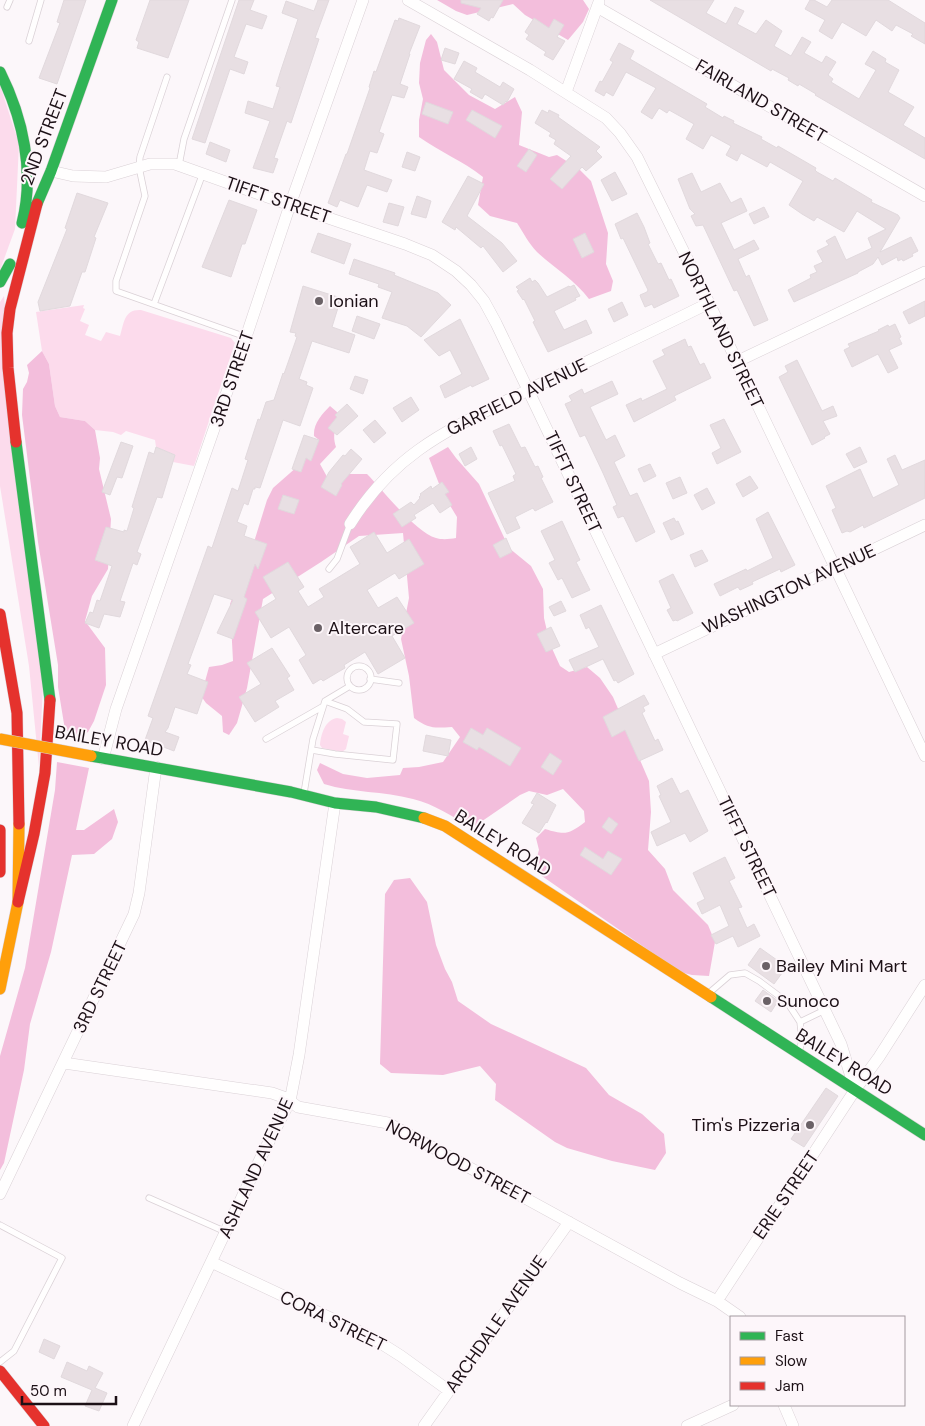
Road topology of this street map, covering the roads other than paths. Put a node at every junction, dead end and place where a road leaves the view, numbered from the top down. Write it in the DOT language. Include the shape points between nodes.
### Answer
graph roads {
  1 [pos="10,0"];
  2 [pos="41,0"];
  3 [pos="112,0"];
  4 [pos="232,0"];
  5 [pos="363,0"];
  6 [pos="408,0"];
  7 [pos="598,3"];
  8 [pos="8,7"];
  9 [pos="29,41"];
  10 [pos="0,72"];
  11 [pos="167,77"];
  12 [pos="566,92"];
  13 [pos="179,165"];
  14 [pos="139,167"];
  15 [pos="52,171"];
  16 [pos="203,173"];
  17 [pos="925,196"];
  18 [pos="37,204"];
  19 [pos="290,206"];
  20 [pos="10,264"];
  21 [pos="925,272"];
  22 [pos="0,282"];
  23 [pos="709,303"];
  24 [pos="154,304"];
  25 [pos="246,336"];
  26 [pos="736,362"];
  27 [pos="529,390"];
  28 [pos="350,524"];
  29 [pos="925,525"];
  30 [pos="328,569"];
  31 [pos="836,569"];
  32 [pos="0,614"];
  33 [pos="654,654"];
  34 [pos="370,679"];
  35 [pos="399,683"];
  36 [pos="350,686"];
  37 [pos="323,704"];
  38 [pos="266,739"];
  39 [pos="0,740"];
  40 [pos="312,750"];
  41 [pos="925,756"];
  42 [pos="103,759"];
  43 [pos="156,767"];
  44 [pos="304,795"];
  45 [pos="335,803"];
  46 [pos="0,830"];
  47 [pos="0,872"];
  48 [pos="18,902"];
  49 [pos="925,985"];
  50 [pos="0,989"];
  51 [pos="708,995"];
  52 [pos="825,1010"];
  53 [pos="800,1022"];
  54 [pos="798,1054"];
  55 [pos="64,1063"];
  56 [pos="855,1090"];
  57 [pos="290,1101"];
  58 [pos="925,1135"];
  59 [pos="0,1194"];
  60 [pos="150,1198"];
  61 [pos="569,1222"];
  62 [pos="0,1226"];
  63 [pos="226,1232"];
  64 [pos="211,1262"];
  65 [pos="717,1300"];
  66 [pos="739,1316"];
  67 [pos="0,1362"];
  68 [pos="0,1371"];
  69 [pos="448,1390"];
  70 [pos="731,1406"];
  71 [pos="784,1406"];
  72 [pos="44,1426"];
  73 [pos="133,1426"];
  74 [pos="424,1426"];
  75 [pos="687,1426"];
  76 [pos="793,1426"];
  1 -- 8 [label="lane"];
  2 -- 9 [label="lane"];
  3 -- 15 [label="main road, 2ND STREET"];
  4 -- 13 [label="lane" via="184,139"];
  5 -- 19 [label="street, 3RD STREET"];
  6 -- 12 [label="street, NORTHLAND STREET"];
  7 -- 12 [label="street"];
  7 -- 17 [label="street, FAIRLAND STREET"];
  10 -- 20 [label="main road" via="19,118 27,162 25,213"];
  11 -- 14 [label="lane" via="141,150"];
  12 -- 23 [label="street, NORTHLAND STREET" via="606,118 637,157"];
  13 -- 14 [label="street, TIFFT STREET" via="163,163"];
  13 -- 16 [label="street, TIFFT STREET"];
  14 -- 15 [label="street, TIFFT STREET" via="106,177 73,176"];
  14 -- 24 [label="lane" via="146,196 116,281 116,291"];
  15 -- 18 [label="main road, 2ND STREET"];
  16 -- 19 [label="street, TIFFT STREET"];
  16 -- 24 [label="lane"];
  18 -- 20 [label="main road, 2ND STREET"];
  18 -- 48 [label="main road" via="6,324 18,467 50,698 45,773"];
  19 -- 25 [label="street, 3RD STREET"];
  19 -- 27 [label="street, TIFFT STREET" via="405,244 432,255 456,271 484,301"];
  20 -- 22 [label="main road, 2ND STREET"];
  21 -- 26 [label="street"];
  23 -- 26 [label="street, NORTHLAND STREET"];
  23 -- 27 [label="street, GARFIELD AVENUE"];
  24 -- 25 [label="lane"];
  25 -- 42 [label="street, 3RD STREET" via="116,709"];
  26 -- 31 [label="street, NORTHLAND STREET"];
  27 -- 28 [label="street, GARFIELD AVENUE" via="422,446 396,468"];
  27 -- 33 [label="street, TIFFT STREET"];
  28 -- 30 [label="lane" via="337,559"];
  29 -- 31 [label="street, WASHINGTON AVENUE"];
  31 -- 33 [label="street, WASHINGTON AVENUE"];
  31 -- 41 [label="street, NORTHLAND STREET"];
  32 -- 48 [label="main road" via="17,713"];
  33 -- 52 [label="street, TIFFT STREET"];
  34 -- 35 [label="lane"];
  34 -- 36 [label="lane" via="364,689 356,690"];
  34 -- 36 [label="lane" via="366,669 355,667 347,675"];
  36 -- 37 [label="lane"];
  37 -- 38 [label="lane"];
  37 -- 40 [label="lane"];
  37 -- 40 [label="lane" via="346,709 364,722 397,724 393,760"];
  39 -- 42 [label="main road, BAILEY ROAD, bridge"];
  40 -- 44 [label="lane"];
  42 -- 43 [label="main road, BAILEY ROAD"];
  43 -- 44 [label="main road, BAILEY ROAD"];
  43 -- 55 [label="street, 3RD STREET" via="134,914"];
  44 -- 45 [label="main road, BAILEY ROAD"];
  45 -- 51 [label="main road, BAILEY ROAD" via="410,814 445,826"];
  45 -- 57 [label="street, ASHLAND AVENUE"];
  46 -- 47 [label="main road"];
  48 -- 50 [label="main road"];
  49 -- 56 [label="street, ERIE STREET"];
  51 -- 53 [label="lane" via="730,975 745,973 787,1002"];
  51 -- 54 [label="main road, BAILEY ROAD"];
  52 -- 53 [label="lane"];
  52 -- 56 [label="street, TIFFT STREET" via="841,1044"];
  53 -- 54 [label="lane" via="802,1040"];
  54 -- 56 [label="main road, BAILEY ROAD"];
  55 -- 57 [label="street, NORWOOD STREET" via="272,1093"];
  55 -- 59 [label="street, 3RD STREET"];
  56 -- 58 [label="main road, BAILEY ROAD"];
  56 -- 65 [label="street, ERIE STREET"];
  57 -- 61 [label="street, NORWOOD STREET" via="298,1107 388,1123"];
  57 -- 63 [label="street, ASHLAND AVENUE"];
  60 -- 63 [label="lane"];
  61 -- 65 [label="street, NORWOOD STREET"];
  61 -- 69 [label="street, ARCHDALE AVENUE"];
  62 -- 67 [label="lane" via="62,1258 14,1351"];
  63 -- 64 [label="street, ASHLAND AVENUE"];
  64 -- 69 [label="street, CORA STREET" via="371,1337"];
  64 -- 73 [label="street, ASHLAND AVENUE"];
  65 -- 66 [label="street, NORWOOD STREET"];
  68 -- 72 [label="main road"];
  69 -- 74 [label="street, ARCHDALE AVENUE"];
  70 -- 75 [label="street"];
  71 -- 76 [label="street"];
}
